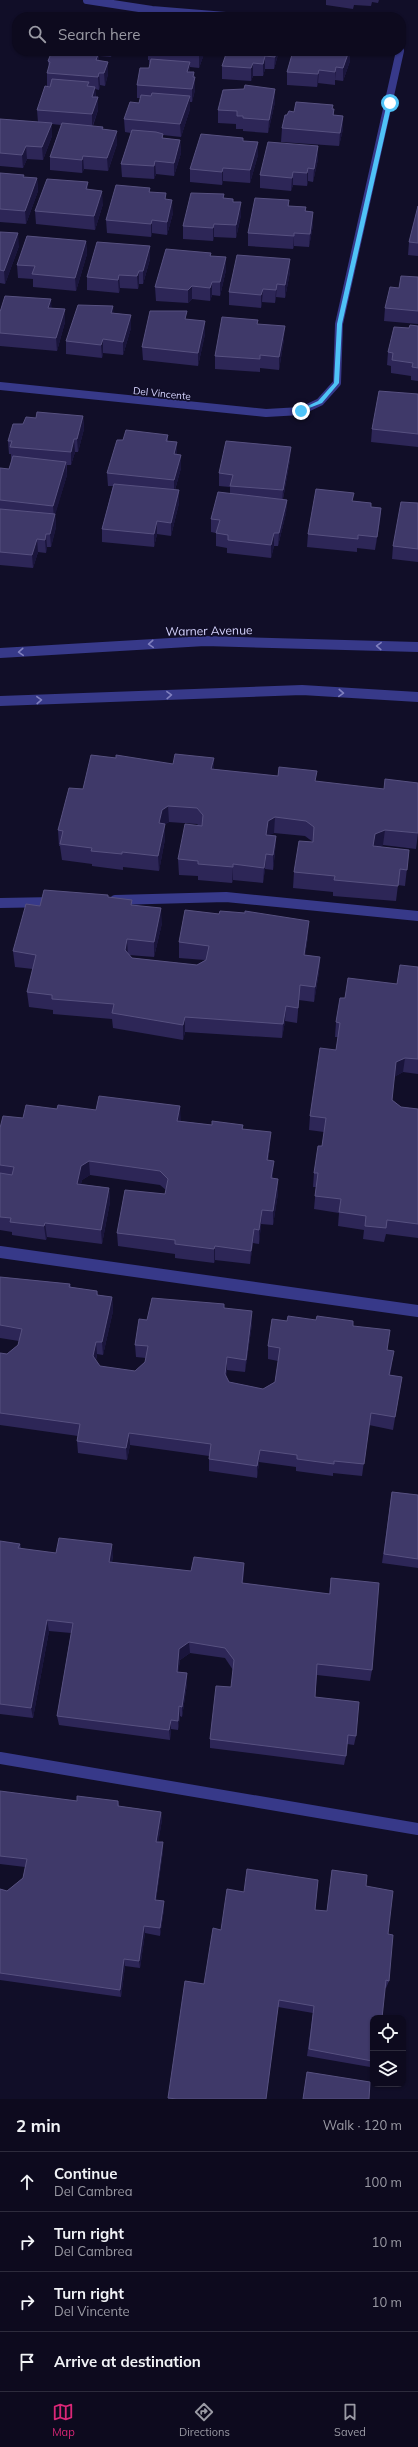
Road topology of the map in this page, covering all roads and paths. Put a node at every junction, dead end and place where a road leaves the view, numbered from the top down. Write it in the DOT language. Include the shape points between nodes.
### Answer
graph roads {
  1 [pos="88,0"];
  2 [pos="177,12"];
  3 [pos="399,56"];
  4 [pos="0,386"];
  5 [pos="418,647"];
  6 [pos="0,654"];
  7 [pos="418,697"];
  8 [pos="0,701"];
  9 [pos="101,900"];
  10 [pos="62,902"];
  11 [pos="0,903"];
  12 [pos="418,916"];
  13 [pos="0,1252"];
  14 [pos="418,1311"];
  15 [pos="0,1758"];
  16 [pos="418,1829"];
  1 -- 2 [label="street"];
  3 -- 4 [label="street, Del Vincente" via="339,324 337,383 320,402 301,411 266,413"];
  5 -- 6 [label="street, Warner Avenue, one-way" via="205,641"];
  8 -- 7 [label="street, one-way" via="302,690"];
  9 -- 12 [label="street" via="226,897"];
  10 -- 11 [label="street"];
  13 -- 14 [label="street"];
  15 -- 16 [label="street"];
}
